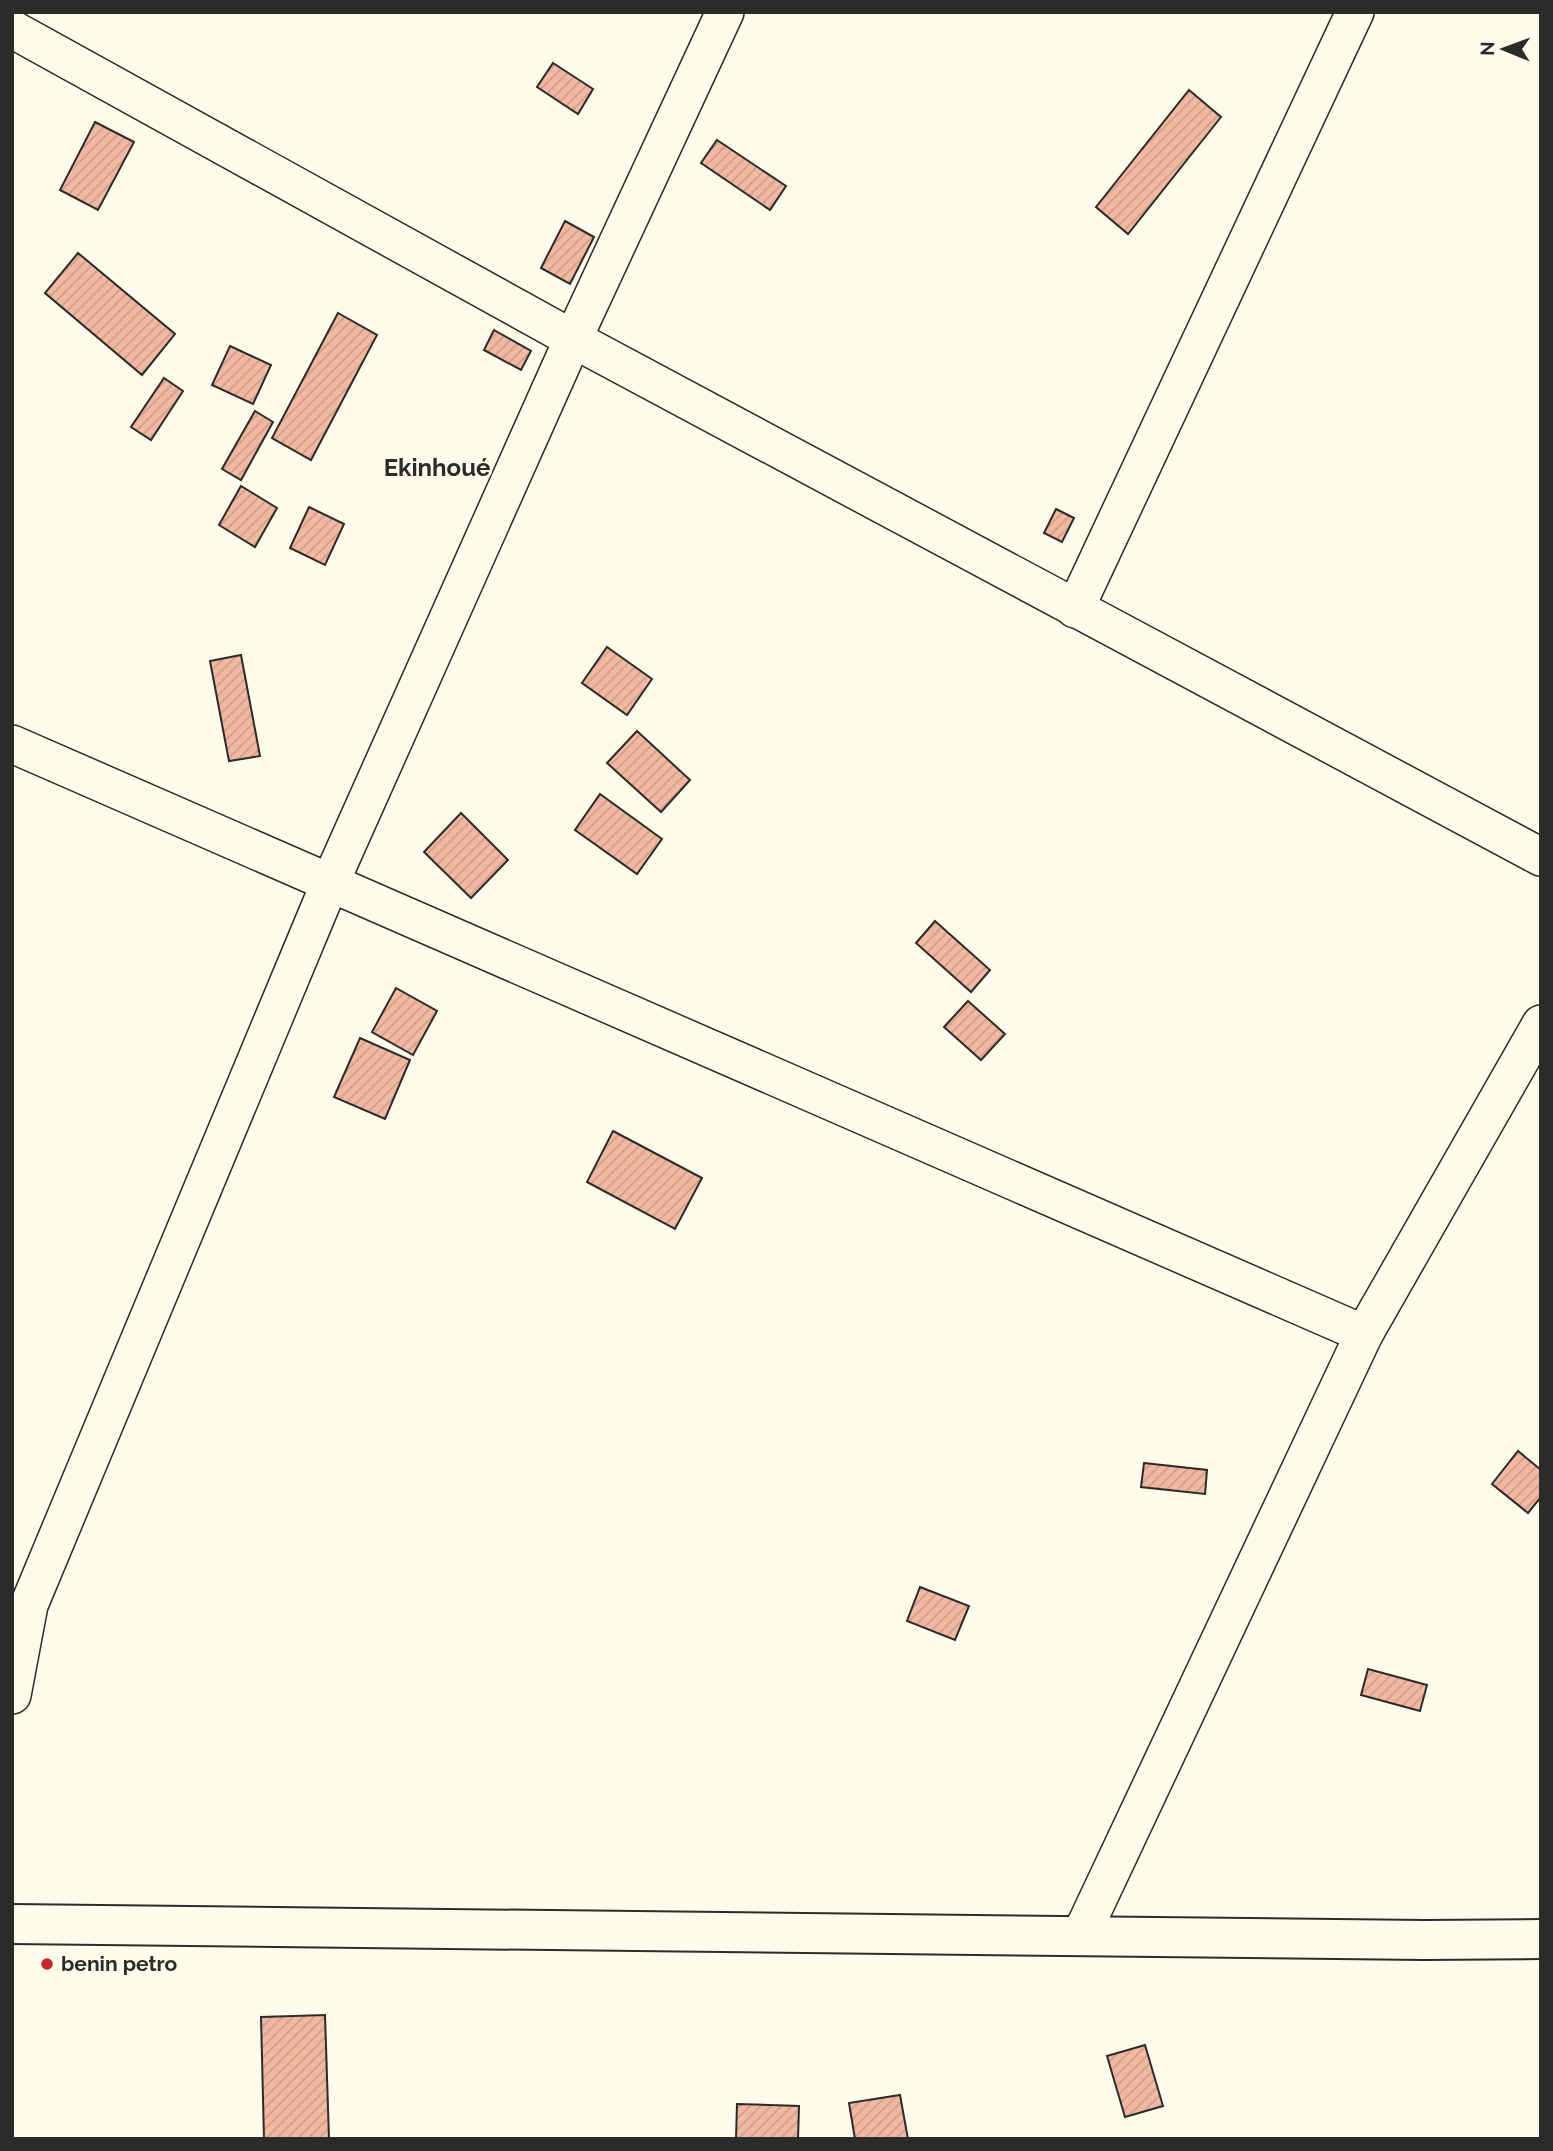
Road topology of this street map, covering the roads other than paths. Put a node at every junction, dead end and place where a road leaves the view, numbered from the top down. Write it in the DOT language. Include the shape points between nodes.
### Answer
graph roads {
  1 [pos="725,12"];
  2 [pos="1355,12"];
  3 [pos="12,29"];
  4 [pos="573,339"];
  5 [pos="1075,609"];
  6 [pos="12,744"];
  7 [pos="1541,857"];
  8 [pos="330,883"];
  9 [pos="1541,1024"];
  10 [pos="1364,1334"];
  11 [pos="21,1601"];
  12 [pos="12,1695"];
  13 [pos="12,1924"];
  14 [pos="1081,1935"];
  15 [pos="1541,1939"];
  1 -- 4 [label="street"];
  2 -- 5 [label="street"];
  3 -- 4 [label="street"];
  4 -- 5 [label="street"];
  4 -- 8 [label="street"];
  5 -- 7 [label="street"];
  6 -- 8 [label="street"];
  8 -- 10 [label="street"];
  8 -- 11 [label="street"];
  9 -- 10 [label="street"];
  10 -- 14 [label="street"];
  11 -- 12 [label="street"];
  13 -- 14 [label="main road"];
  14 -- 15 [label="main road"];
}
